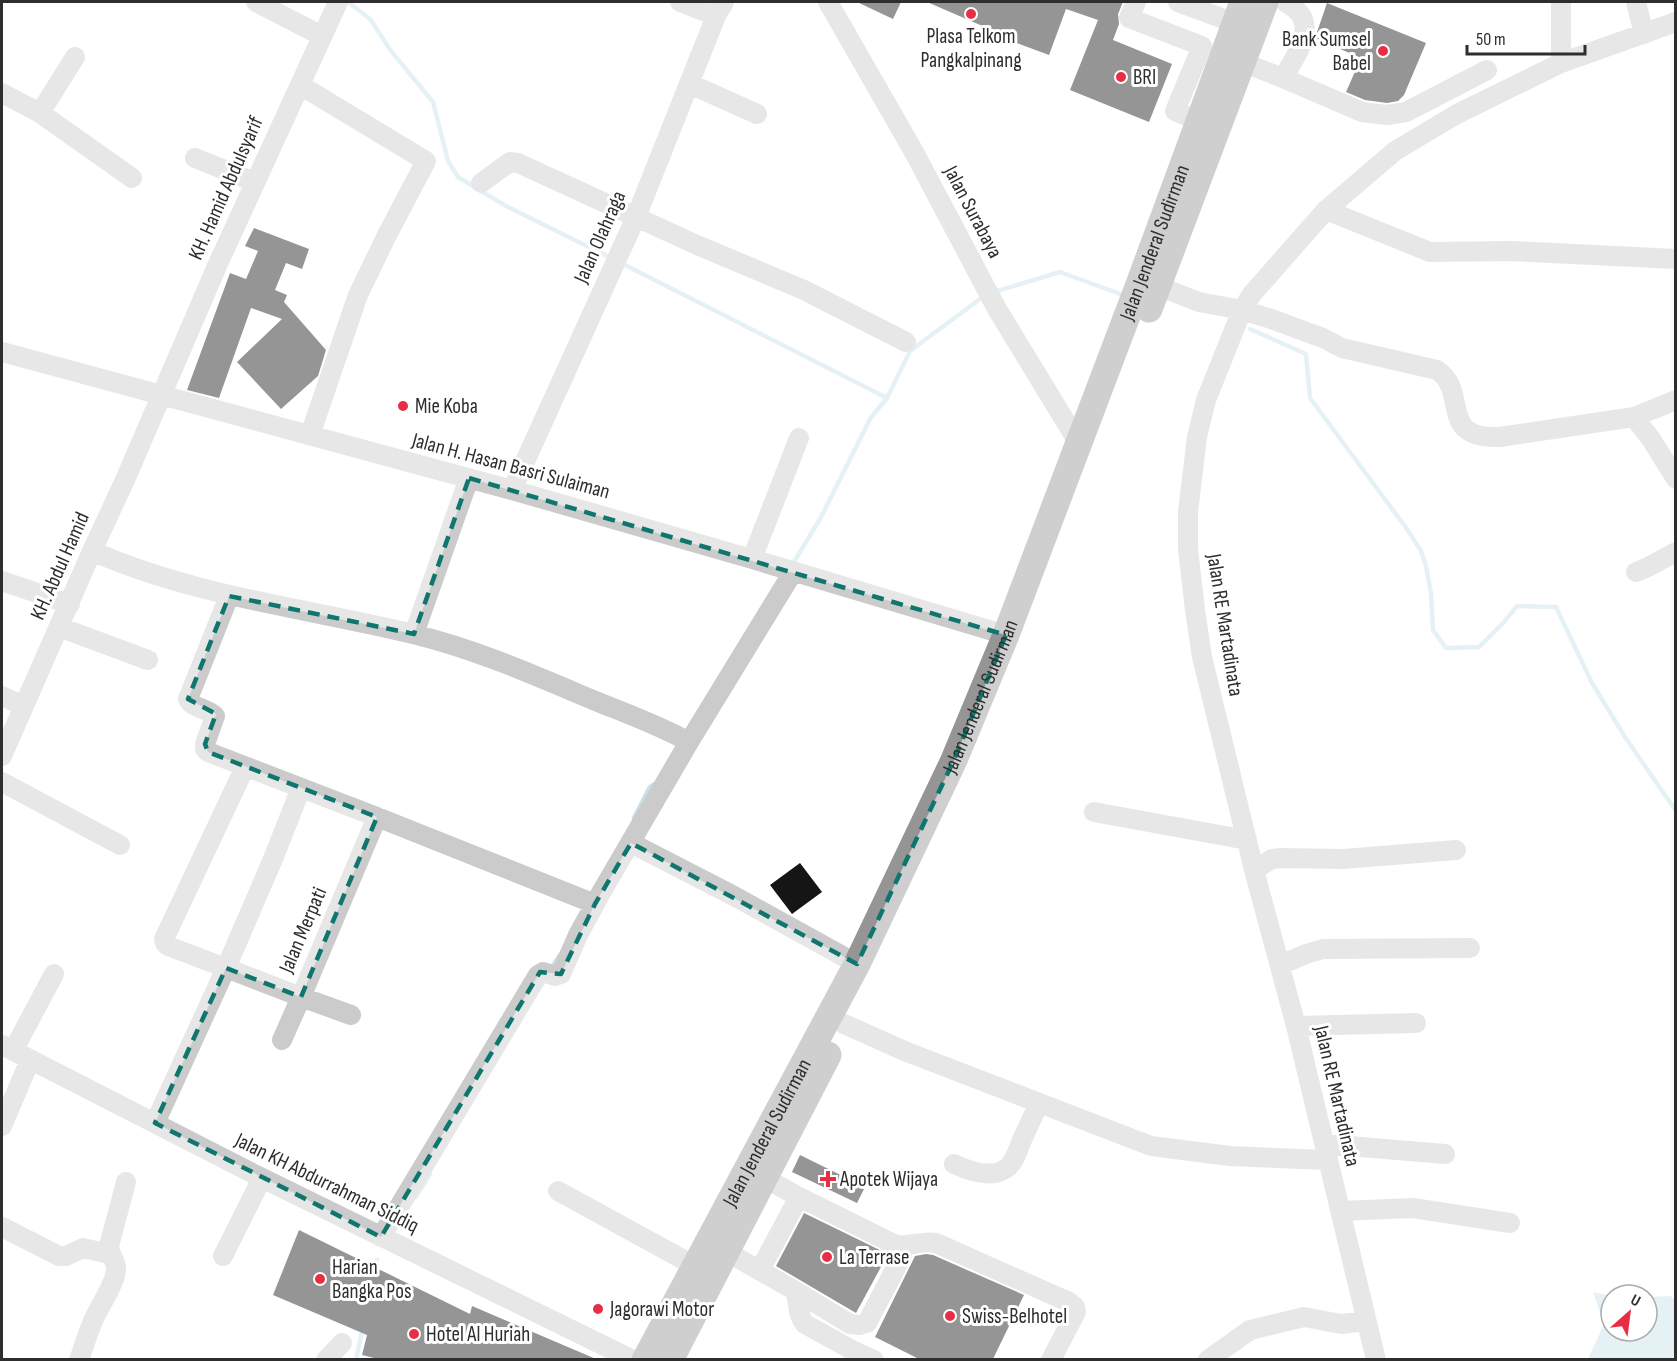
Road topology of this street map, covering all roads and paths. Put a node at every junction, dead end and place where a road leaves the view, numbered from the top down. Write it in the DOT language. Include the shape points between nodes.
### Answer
graph roads {
  1 [pos="256,2"];
  2 [pos="680,2"];
  3 [pos="828,2"];
  4 [pos="1136,2"];
  5 [pos="1178,2"];
  6 [pos="1265,2"];
  7 [pos="1285,2"];
  8 [pos="1561,2"];
  9 [pos="1636,2"];
  10 [pos="336,5"];
  11 [pos="720,9"];
  12 [pos="1244,18"];
  13 [pos="1676,22"];
  14 [pos="1644,34"];
  15 [pos="322,36"];
  16 [pos="75,57"];
  17 [pos="1242,62"];
  18 [pos="1561,63"];
  19 [pos="1487,70"];
  20 [pos="1283,78"];
  21 [pos="690,84"];
  22 [pos="300,85"];
  23 [pos="2,93"];
  24 [pos="1413,108"];
  25 [pos="40,113"];
  26 [pos="758,114"];
  27 [pos="1199,121"];
  28 [pos="1429,131"];
  29 [pos="195,158"];
  30 [pos="132,178"];
  31 [pos="255,182"];
  32 [pos="481,183"];
  33 [pos="1326,210"];
  34 [pos="636,217"];
  35 [pos="1676,259"];
  36 [pos="1150,283"];
  37 [pos="1242,310"];
  38 [pos="906,342"];
  39 [pos="2,352"];
  40 [pos="160,395"];
  41 [pos="1676,400"];
  42 [pos="1634,417"];
  43 [pos="310,435"];
  44 [pos="799,438"];
  45 [pos="1078,442"];
  46 [pos="469,478"];
  47 [pos="1676,479"];
  48 [pos="513,490"];
  49 [pos="92,551"];
  50 [pos="1676,552"];
  51 [pos="752,559"];
  52 [pos="788,570"];
  53 [pos="1636,572"];
  54 [pos="2,581"];
  55 [pos="229,596"];
  56 [pos="70,604"];
  57 [pos="59,627"];
  58 [pos="414,634"];
  59 [pos="1006,635"];
  60 [pos="148,660"];
  61 [pos="2,696"];
  62 [pos="24,706"];
  63 [pos="685,739"];
  64 [pos="2,756"];
  65 [pos="245,767"];
  66 [pos="2,782"];
  67 [pos="301,788"];
  68 [pos="1094,812"];
  69 [pos="377,817"];
  70 [pos="1248,840"];
  71 [pos="631,843"];
  72 [pos="120,845"];
  73 [pos="1456,850"];
  74 [pos="1254,870"];
  75 [pos="589,901"];
  76 [pos="1470,948"];
  77 [pos="856,964"];
  78 [pos="1280,965"];
  79 [pos="226,968"];
  80 [pos="54,974"];
  81 [pos="300,997"];
  82 [pos="351,1015"];
  83 [pos="1416,1023"];
  84 [pos="844,1024"];
  85 [pos="1296,1026"];
  86 [pos="282,1040"];
  87 [pos="7,1048"];
  88 [pos="30,1060"];
  89 [pos="1039,1103"];
  90 [pos="155,1123"];
  91 [pos="2,1126"];
  92 [pos="1326,1152"];
  93 [pos="1445,1154"];
  94 [pos="954,1164"];
  95 [pos="756,1173"];
  96 [pos="262,1178"];
  97 [pos="126,1182"];
  98 [pos="558,1191"];
  99 [pos="799,1197"];
  100 [pos="1340,1211"];
  101 [pos="1510,1223"];
  102 [pos="2,1227"];
  103 [pos="381,1237"];
  104 [pos="904,1246"];
  105 [pos="727,1252"];
  106 [pos="110,1254"];
  107 [pos="223,1256"];
  108 [pos="695,1266"];
  109 [pos="760,1270"];
  110 [pos="794,1290"];
  111 [pos="1366,1321"];
  112 [pos="342,1344"];
  113 [pos="79,1359"];
  114 [pos="326,1359"];
  115 [pos="633,1359"];
  116 [pos="645,1359"];
  117 [pos="670,1359"];
  118 [pos="874,1359"];
  119 [pos="1051,1359"];
  120 [pos="1208,1359"];
  121 [pos="1376,1359"];
  1 -- 15 [label="street"];
  2 -- 11 [label="street"];
  3 -- 45 [label="street, Jalan Surabaya" via="914,152 997,309"];
  4 -- 27 [label="street" via="1129,18 1202,46 1175,111"];
  5 -- 12 [label="street"];
  6 -- 12 [label="highway, Jalan Jenderal Sudirman"];
  7 -- 20 [label="street" via="1296,7 1305,22 1295,60"];
  8 -- 18 [label="street"];
  9 -- 14 [label="street"];
  10 -- 15 [label="street, KH. Hamid Abdulsyarif"];
  11 -- 21 [label="street, Jalan Olahraga"];
  12 -- 17 [label="highway, Jalan Jenderal Sudirman"];
  12 -- 27 [label="highway, Jalan Jenderal Sudirman"];
  13 -- 14 [label="street, Jalan RE Martadinata"];
  14 -- 18 [label="street, Jalan RE Martadinata"];
  15 -- 22 [label="street, KH. Hamid Abdulsyarif"];
  16 -- 25 [label="street"];
  17 -- 20 [label="street"];
  17 -- 36 [label="highway, Jalan Jenderal Sudirman"];
  18 -- 28 [label="street, Jalan RE Martadinata"];
  19 -- 24 [label="street"];
  20 -- 24 [label="street" via="1362,112 1387,115"];
  21 -- 26 [label="street"];
  21 -- 34 [label="street, Jalan Olahraga"];
  22 -- 31 [label="street, KH. Hamid Abdulsyarif"];
  22 -- 43 [label="street" via="426,160 358,295"];
  23 -- 25 [label="street"];
  24 -- 28 [label="street"];
  25 -- 30 [label="street"];
  27 -- 36 [label="highway, Jalan Jenderal Sudirman"];
  28 -- 33 [label="street, Jalan RE Martadinata" via="1395,151"];
  29 -- 31 [label="street"];
  31 -- 40 [label="street, KH. Hamid Abdulsyarif"];
  32 -- 34 [label="street" via="514,162"];
  33 -- 35 [label="street" via="1430,252 1511,251"];
  33 -- 37 [label="street, Jalan RE Martadinata"];
  34 -- 38 [label="street" via="813,294"];
  34 -- 48 [label="street, Jalan Olahraga"];
  36 -- 37 [label="street" via="1199,302"];
  36 -- 45 [label="highway, Jalan Jenderal Sudirman"];
  36 -- 84 [label="highway, Jalan Jenderal Sudirman" via="979,745"];
  37 -- 42 [label="street" via="1342,348 1437,369 1448,382 1459,422 1484,437"];
  37 -- 70 [label="street, Jalan RE Martadinata" via="1206,400 1197,437 1188,549 1202,657"];
  39 -- 40 [label="street, Jalan H. Hasan Basri Sulaiman"];
  40 -- 43 [label="street, Jalan H. Hasan Basri Sulaiman"];
  40 -- 49 [label="street, KH. Abdul Hamid"];
  41 -- 42 [label="street"];
  42 -- 47 [label="street"];
  43 -- 46 [label="street, Jalan H. Hasan Basri Sulaiman"];
  44 -- 51 [label="street"];
  45 -- 59 [label="highway, Jalan Jenderal Sudirman"];
  46 -- 48 [label="street, Jalan H. Hasan Basri Sulaiman"];
  46 -- 58 [label="street"];
  48 -- 51 [label="street, Jalan H. Hasan Basri Sulaiman"];
  49 -- 55 [label="street" via="158,576"];
  49 -- 56 [label="street, KH. Abdul Hamid"];
  50 -- 53 [label="street"];
  51 -- 52 [label="street, Jalan H. Hasan Basri Sulaiman"];
  52 -- 59 [label="street, Jalan H. Hasan Basri Sulaiman"];
  52 -- 63 [label="street"];
  54 -- 56 [label="street"];
  55 -- 58 [label="street"];
  55 -- 65 [label="street" via="188,699 215,716 206,750"];
  56 -- 57 [label="street, KH. Abdul Hamid"];
  57 -- 60 [label="street"];
  57 -- 62 [label="street, KH. Abdul Hamid"];
  58 -- 63 [label="street" via="517,668"];
  59 -- 77 [label="highway, Jalan Jenderal Sudirman" via="954,760"];
  61 -- 62 [label="street"];
  62 -- 64 [label="street, KH. Abdul Hamid"];
  63 -- 71 [label="street"];
  65 -- 67 [label="street"];
  65 -- 79 [label="street, Jalan Merpati" via="164,939 168,946"];
  66 -- 72 [label="street"];
  67 -- 69 [label="street"];
  67 -- 79 [label="street"];
  68 -- 70 [label="street"];
  69 -- 75 [label="street"];
  69 -- 81 [label="street, Jalan Merpati"];
  70 -- 74 [label="street, Jalan RE Martadinata"];
  71 -- 75 [label="street"];
  71 -- 77 [label="street"];
  73 -- 74 [label="street" via="1343,859 1272,859"];
  74 -- 78 [label="street, Jalan RE Martadinata"];
  75 -- 103 [label="street" via="564,970 560,975 549,974 535,980"];
  76 -- 78 [label="street" via="1323,949"];
  77 -- 95 [label="highway, Jalan Jenderal Sudirman"];
  78 -- 85 [label="street, Jalan RE Martadinata"];
  79 -- 81 [label="street, Jalan Merpati"];
  79 -- 90 [label="street"];
  80 -- 87 [label="street"];
  81 -- 82 [label="street"];
  81 -- 86 [label="street"];
  83 -- 85 [label="street"];
  84 -- 89 [label="street"];
  84 -- 95 [label="highway, Jalan Jenderal Sudirman"];
  85 -- 92 [label="street, Jalan RE Martadinata"];
  87 -- 88 [label="street, Jalan KH Abdurrahman Siddiq"];
  88 -- 90 [label="street, Jalan KH Abdurrahman Siddiq"];
  88 -- 91 [label="street"];
  89 -- 92 [label="street" via="1160,1148 1230,1156"];
  89 -- 94 [label="street" via="1006,1168 986,1173"];
  90 -- 96 [label="street, Jalan KH Abdurrahman Siddiq"];
  92 -- 93 [label="street"];
  92 -- 100 [label="street, Jalan RE Martadinata"];
  95 -- 99 [label="street"];
  95 -- 105 [label="highway, Jalan Jenderal Sudirman"];
  95 -- 108 [label="highway, Jalan Jenderal Sudirman"];
  96 -- 103 [label="street, Jalan KH Abdurrahman Siddiq"];
  96 -- 107 [label="street"];
  97 -- 106 [label="street"];
  98 -- 108 [label="street"];
  99 -- 104 [label="street"];
  99 -- 109 [label="street"];
  100 -- 101 [label="street" via="1413,1208"];
  100 -- 111 [label="street, Jalan RE Martadinata"];
  102 -- 106 [label="street" via="59,1256 83,1248"];
  103 -- 115 [label="street, Jalan KH Abdurrahman Siddiq"];
  104 -- 110 [label="street" via="867,1323 850,1324"];
  104 -- 119 [label="street" via="927,1241 1069,1302 1076,1312"];
  105 -- 109 [label="street"];
  105 -- 117 [label="highway, Jalan Jenderal Sudirman"];
  106 -- 113 [label="street" via="117,1269"];
  108 -- 116 [label="highway, Jalan Jenderal Sudirman"];
  109 -- 110 [label="street"];
  110 -- 118 [label="street" via="805,1324"];
  111 -- 120 [label="street" via="1341,1324 1304,1317 1250,1330"];
  111 -- 121 [label="street, Jalan RE Martadinata"];
  112 -- 114 [label="street"];
}
